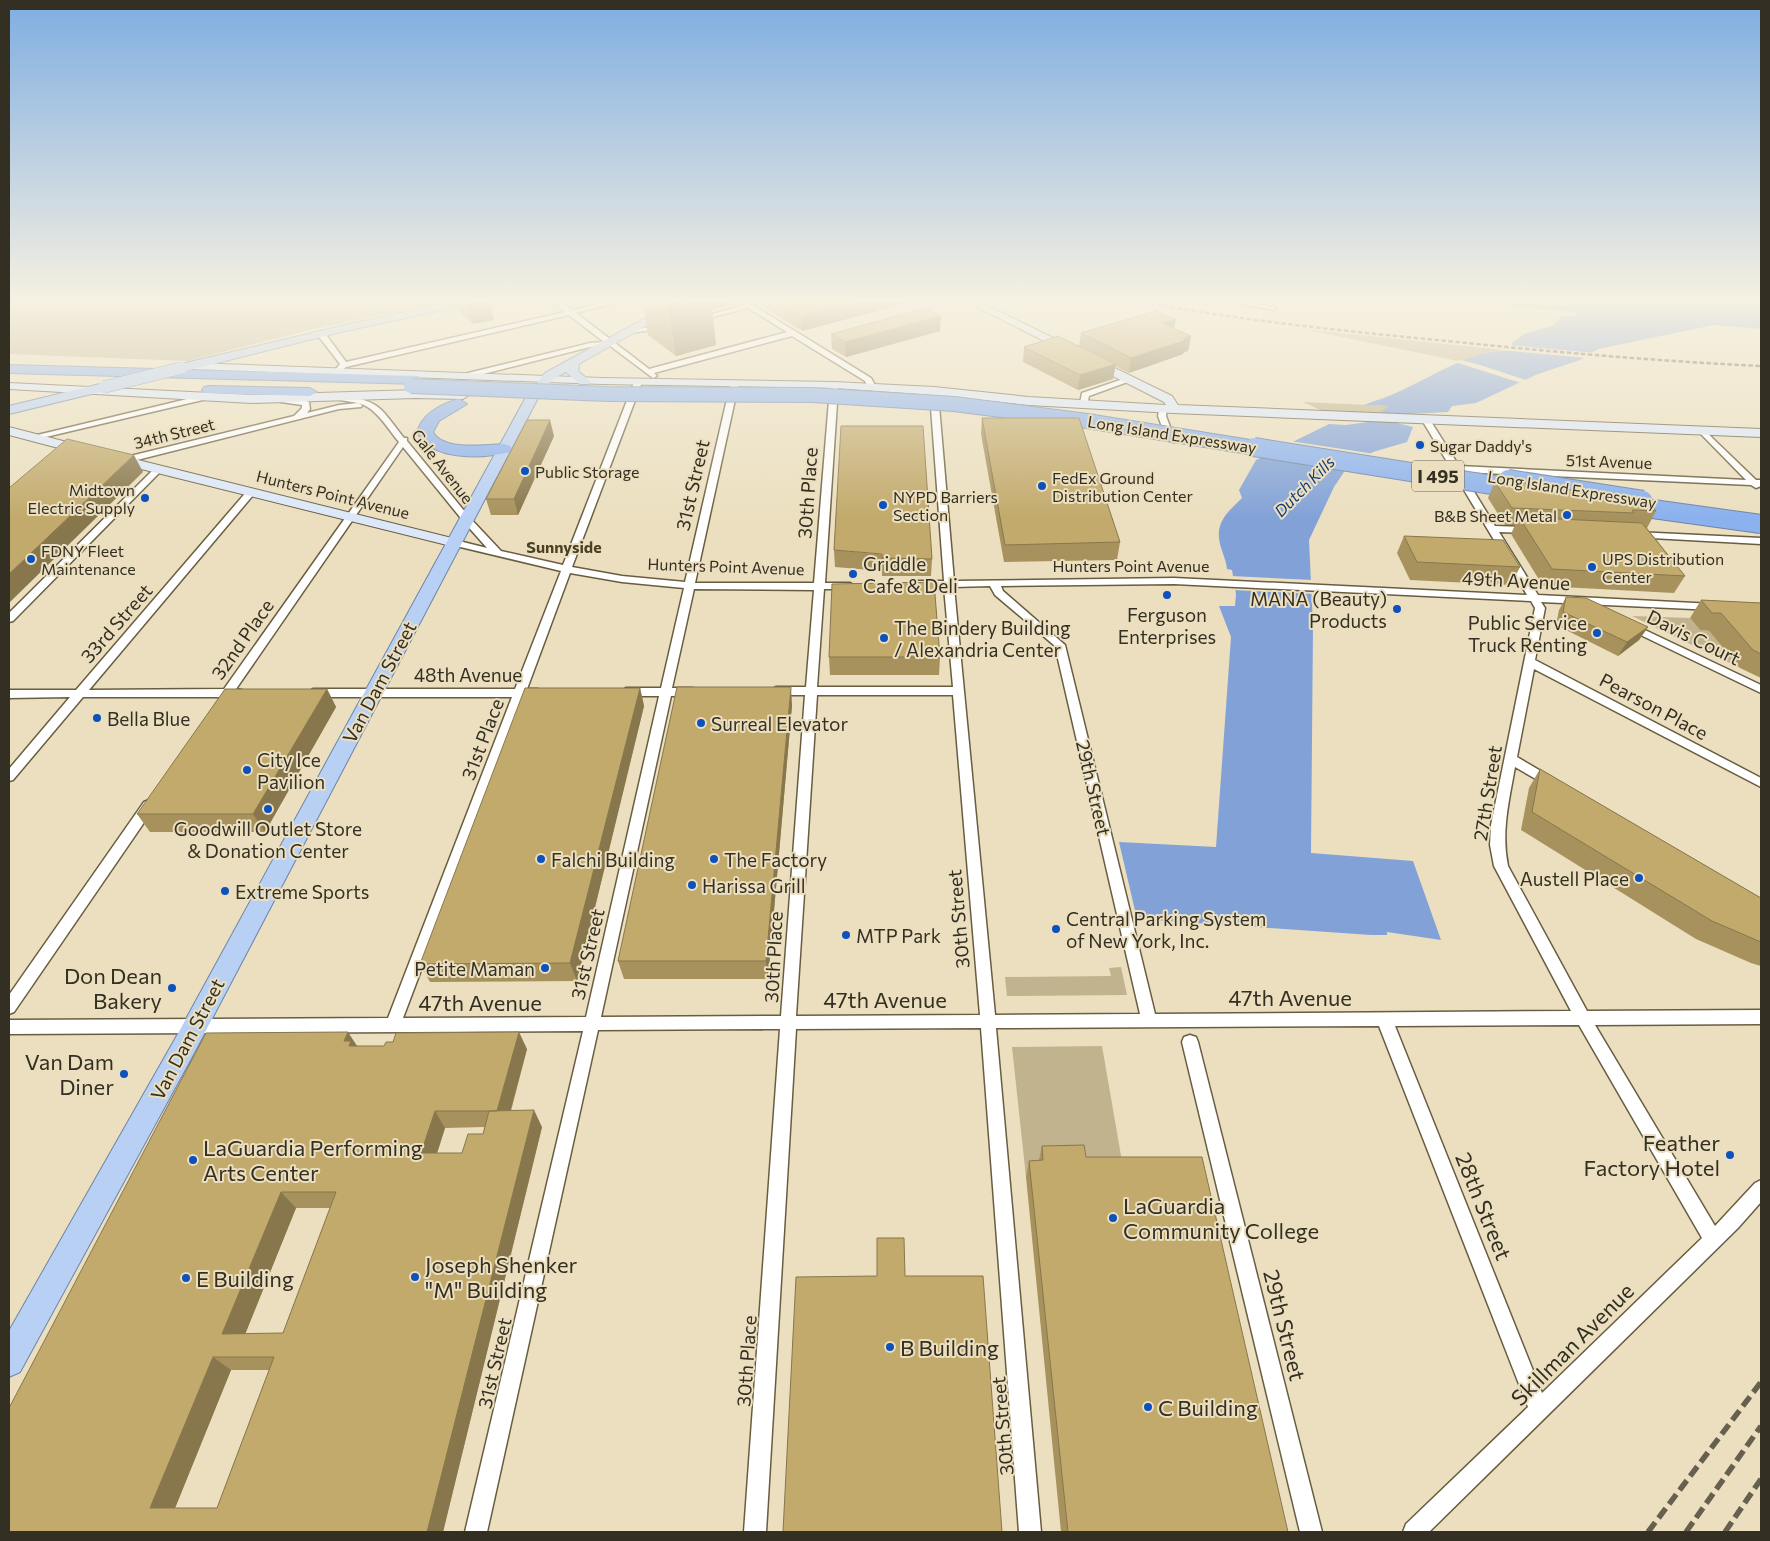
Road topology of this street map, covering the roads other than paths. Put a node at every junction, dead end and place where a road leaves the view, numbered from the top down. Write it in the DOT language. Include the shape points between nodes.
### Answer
graph roads {
  1 [pos="153,374"];
  2 [pos="208,374"];
  3 [pos="267,374"];
  4 [pos="434,374"];
  5 [pos="475,374"];
  6 [pos="553,374"];
  7 [pos="575,374"];
  8 [pos="650,374"];
  9 [pos="858,374"];
  10 [pos="1117,374"];
  11 [pos="293,376"];
  12 [pos="467,376"];
  13 [pos="9,377"];
  14 [pos="545,379"];
  15 [pos="1129,380"];
  16 [pos="584,381"];
  17 [pos="638,382"];
  18 [pos="661,382"];
  19 [pos="735,383"];
  20 [pos="835,385"];
  21 [pos="9,386"];
  22 [pos="93,386"];
  23 [pos="415,386"];
  24 [pos="872,387"];
  25 [pos="934,391"];
  26 [pos="702,394"];
  27 [pos="208,396"];
  28 [pos="532,397"];
  29 [pos="303,398"];
  30 [pos="274,399"];
  31 [pos="631,400"];
  32 [pos="731,400"];
  33 [pos="833,402"];
  34 [pos="1043,402"];
  35 [pos="1084,403"];
  36 [pos="376,408"];
  37 [pos="933,408"];
  38 [pos="1164,408"];
  39 [pos="9,410"];
  40 [pos="297,417"];
  41 [pos="1426,420"];
  42 [pos="1081,423"];
  43 [pos="1702,430"];
  44 [pos="9,431"];
  45 [pos="1761,433"];
  46 [pos="33,437"];
  47 [pos="404,440"];
  48 [pos="1170,440"];
  49 [pos="72,447"];
  50 [pos="504,450"];
  51 [pos="1249,454"];
  52 [pos="61,458"];
  53 [pos="125,460"];
  54 [pos="159,469"];
  55 [pos="1456,470"];
  56 [pos="1757,483"];
  57 [pos="1761,490"];
  58 [pos="251,492"];
  59 [pos="1761,515"];
  60 [pos="349,517"];
  61 [pos="466,520"];
  62 [pos="1761,524"];
  63 [pos="1492,529"];
  64 [pos="1540,531"];
  65 [pos="1627,535"];
  66 [pos="1761,541"];
  67 [pos="455,543"];
  68 [pos="498,553"];
  69 [pos="566,569"];
  70 [pos="994,583"];
  71 [pos="908,584"];
  72 [pos="949,584"];
  73 [pos="690,586"];
  74 [pos="821,586"];
  75 [pos="860,586"];
  76 [pos="1358,589"];
  77 [pos="1536,598"];
  78 [pos="1587,601"];
  79 [pos="1724,608"];
  80 [pos="9,619"];
  81 [pos="1530,662"];
  82 [pos="1761,689"];
  83 [pos="763,691"];
  84 [pos="812,691"];
  85 [pos="958,691"];
  86 [pos="616,692"];
  87 [pos="666,692"];
  88 [pos="708,692"];
  89 [pos="304,693"];
  90 [pos="373,693"];
  91 [pos="520,693"];
  92 [pos="552,693"];
  93 [pos="9,694"];
  94 [pos="80,694"];
  95 [pos="227,694"];
  96 [pos="248,694"];
  97 [pos="219,705"];
  98 [pos="1512,759"];
  99 [pos="9,777"];
  100 [pos="1761,783"];
  101 [pos="1561,788"];
  102 [pos="158,792"];
  103 [pos="9,1007"];
  104 [pos="1761,1017"];
  105 [pos="1584,1018"];
  106 [pos="1384,1019"];
  107 [pos="1149,1020"];
  108 [pos="988,1021"];
  109 [pos="789,1022"];
  110 [pos="592,1024"];
  111 [pos="393,1025"];
  112 [pos="195,1026"];
  113 [pos="9,1027"];
  114 [pos="1190,1042"];
  115 [pos="1761,1189"];
  116 [pos="1713,1239"];
  117 [pos="9,1360"];
  118 [pos="1539,1410"];
  119 [pos="476,1532"];
  120 [pos="755,1532"];
  121 [pos="1030,1532"];
  122 [pos="1311,1532"];
  123 [pos="1414,1532"];
  1 -- 22 [label="main road, bridge"];
  2 -- 11 [label="highway, Long Island Expressway / I 495"];
  3 -- 11 [label="highway"];
  4 -- 12 [label="main road"];
  5 -- 12 [label="street"];
  6 -- 14 [label="main road, Van Dam Street"];
  7 -- 16 [label="main road"];
  8 -- 18 [label="street"];
  9 -- 24 [label="street"];
  10 -- 15 [label="main road"];
  11 -- 23 [label="highway, Long Island Expressway / I 495"];
  12 -- 14 [label="main road"];
  13 -- 22 [label="highway"];
  14 -- 16 [label="main road"];
  14 -- 28 [label="main road, Van Dam Street"];
  15 -- 35 [label="street" via="1085,395"];
  15 -- 38 [label="main road" via="1170,400"];
  16 -- 17 [label="main road"];
  17 -- 18 [label="main road"];
  17 -- 31 [label="street, 31st Place"];
  18 -- 19 [label="main road"];
  19 -- 20 [label="main road"];
  19 -- 32 [label="street, 31st Street"];
  20 -- 24 [label="main road"];
  20 -- 33 [label="street, 30th Place"];
  21 -- 22 [label="main road"];
  22 -- 23 [label="highway" via="248,392"];
  22 -- 27 [label="main road"];
  22 -- 39 [label="main road"];
  23 -- 26 [label="highway, Long Island Expressway / I 495, bridge" via="608,394"];
  23 -- 28 [label="main road"];
  23 -- 29 [label="main road"];
  23 -- 59 [label="highway, Long Island Expressway / I 495, bridge" via="810,388 984,400"];
  24 -- 25 [label="main road"];
  25 -- 34 [label="main road"];
  25 -- 37 [label="street, 30th Street"];
  26 -- 50 [label="highway, bridge" via="612,398 500,396 441,411 430,420 425,432 428,440 438,446 456,450"];
  26 -- 62 [label="highway, Long Island Expressway / I 495, bridge" via="852,397 1025,412"];
  27 -- 30 [label="main road"];
  27 -- 46 [label="street"];
  28 -- 31 [label="main road"];
  28 -- 50 [label="main road, Van Dam Street"];
  29 -- 30 [label="main road"];
  29 -- 36 [label="street, Gale Avenue" via="358,400"];
  30 -- 40 [label="street" via="305,403 306,409"];
  31 -- 32 [label="main road"];
  31 -- 69 [label="street, 31st Place"];
  32 -- 33 [label="main road"];
  32 -- 73 [label="street, 31st Street"];
  33 -- 37 [label="main road"];
  33 -- 74 [label="street, 30th Place"];
  34 -- 35 [label="main road"];
  34 -- 42 [label="main road" via="1074,408"];
  35 -- 38 [label="main road"];
  35 -- 42 [label="main road"];
  36 -- 40 [label="street, 34th Street" via="348,406"];
  36 -- 47 [label="street, Gale Avenue"];
  37 -- 42 [label="main road"];
  37 -- 72 [label="street, 30th Street"];
  38 -- 41 [label="main road"];
  38 -- 42 [label="main road" via="1102,410"];
  38 -- 48 [label="street" via="1162,416"];
  40 -- 53 [label="street, 34th Street"];
  41 -- 43 [label="main road"];
  41 -- 55 [label="street, 27th Street"];
  42 -- 48 [label="street"];
  43 -- 45 [label="main road"];
  43 -- 56 [label="street"];
  44 -- 46 [label="main road, Hunters Point Avenue"];
  46 -- 49 [label="main road, Hunters Point Avenue"];
  47 -- 60 [label="street, 32nd Place"];
  47 -- 61 [label="street, Gale Avenue"];
  48 -- 51 [label="street"];
  49 -- 52 [label="street"];
  49 -- 53 [label="main road, Hunters Point Avenue"];
  50 -- 61 [label="main road, Van Dam Street"];
  53 -- 54 [label="main road, Hunters Point Avenue"];
  54 -- 58 [label="main road, Hunters Point Avenue"];
  54 -- 80 [label="street, 34th Street"];
  55 -- 56 [label="street, 51st Avenue"];
  55 -- 63 [label="street, 27th Street"];
  56 -- 57 [label="street"];
  58 -- 60 [label="main road, Hunters Point Avenue"];
  58 -- 94 [label="street, 33rd Street"];
  60 -- 67 [label="main road, Hunters Point Avenue"];
  60 -- 95 [label="street, 32nd Place"];
  61 -- 67 [label="main road, Van Dam Street"];
  61 -- 68 [label="street, Gale Avenue"];
  63 -- 64 [label="street"];
  63 -- 77 [label="street, 27th Street"];
  65 -- 66 [label="street"];
  67 -- 68 [label="street, Hunters Point Avenue"];
  67 -- 90 [label="main road, Van Dam Street"];
  68 -- 69 [label="street, Hunters Point Avenue"];
  69 -- 73 [label="street, Hunters Point Avenue"];
  69 -- 91 [label="street, 31st Place"];
  70 -- 72 [label="street, Hunters Point Avenue"];
  70 -- 76 [label="street, Hunters Point Avenue" via="1126,580"];
  70 -- 107 [label="street, 29th Street" via="999,592 1060,645"];
  71 -- 72 [label="street, Hunters Point Avenue"];
  72 -- 85 [label="street, 30th Street"];
  73 -- 74 [label="street, Hunters Point Avenue"];
  73 -- 87 [label="street, 31st Street"];
  74 -- 75 [label="street, Hunters Point Avenue"];
  74 -- 84 [label="street, 30th Place"];
  76 -- 77 [label="street, 49th Avenue"];
  77 -- 78 [label="street, 49th Avenue"];
  77 -- 81 [label="street, 27th Street" via="1540,608"];
  78 -- 79 [label="street, 49th Avenue"];
  78 -- 82 [label="street, Davis Court" via="1609,616"];
  81 -- 98 [label="street, 27th Street"];
  81 -- 100 [label="street, Pearson Place"];
  83 -- 84 [label="street"];
  84 -- 85 [label="street"];
  84 -- 109 [label="street, 30th Place"];
  85 -- 108 [label="street, 30th Street"];
  86 -- 87 [label="street"];
  87 -- 88 [label="street"];
  87 -- 110 [label="street, 31st Street"];
  89 -- 90 [label="street, 48th Avenue"];
  90 -- 91 [label="street, 48th Avenue"];
  90 -- 112 [label="main road, Van Dam Street"];
  91 -- 92 [label="street, 48th Avenue"];
  91 -- 111 [label="street, 31st Place"];
  93 -- 94 [label="street"];
  94 -- 95 [label="street"];
  94 -- 99 [label="street, 33rd Street"];
  95 -- 96 [label="street"];
  95 -- 97 [label="street, 32nd Place"];
  98 -- 101 [label="street"];
  98 -- 105 [label="street, 27th Street" via="1497,831 1501,866"];
  102 -- 103 [label="street"];
  104 -- 105 [label="street, 47th Avenue"];
  105 -- 106 [label="street, 47th Avenue"];
  105 -- 116 [label="street, 27th Street"];
  106 -- 107 [label="street, 47th Avenue"];
  106 -- 118 [label="street, 28th Street"];
  107 -- 108 [label="street, 47th Avenue"];
  108 -- 109 [label="street, 47th Avenue"];
  108 -- 121 [label="street, 30th Street"];
  109 -- 110 [label="street, 47th Avenue"];
  109 -- 120 [label="street, 30th Place"];
  110 -- 111 [label="street, 47th Avenue"];
  110 -- 119 [label="street, 31st Street"];
  111 -- 112 [label="street, 47th Avenue"];
  112 -- 113 [label="street, 47th Avenue"];
  112 -- 117 [label="main road, Van Dam Street"];
  114 -- 122 [label="street, 29th Street"];
  115 -- 116 [label="street, Skillman Avenue"];
  116 -- 118 [label="street, Skillman Avenue"];
  118 -- 123 [label="street, Skillman Avenue"];
}
